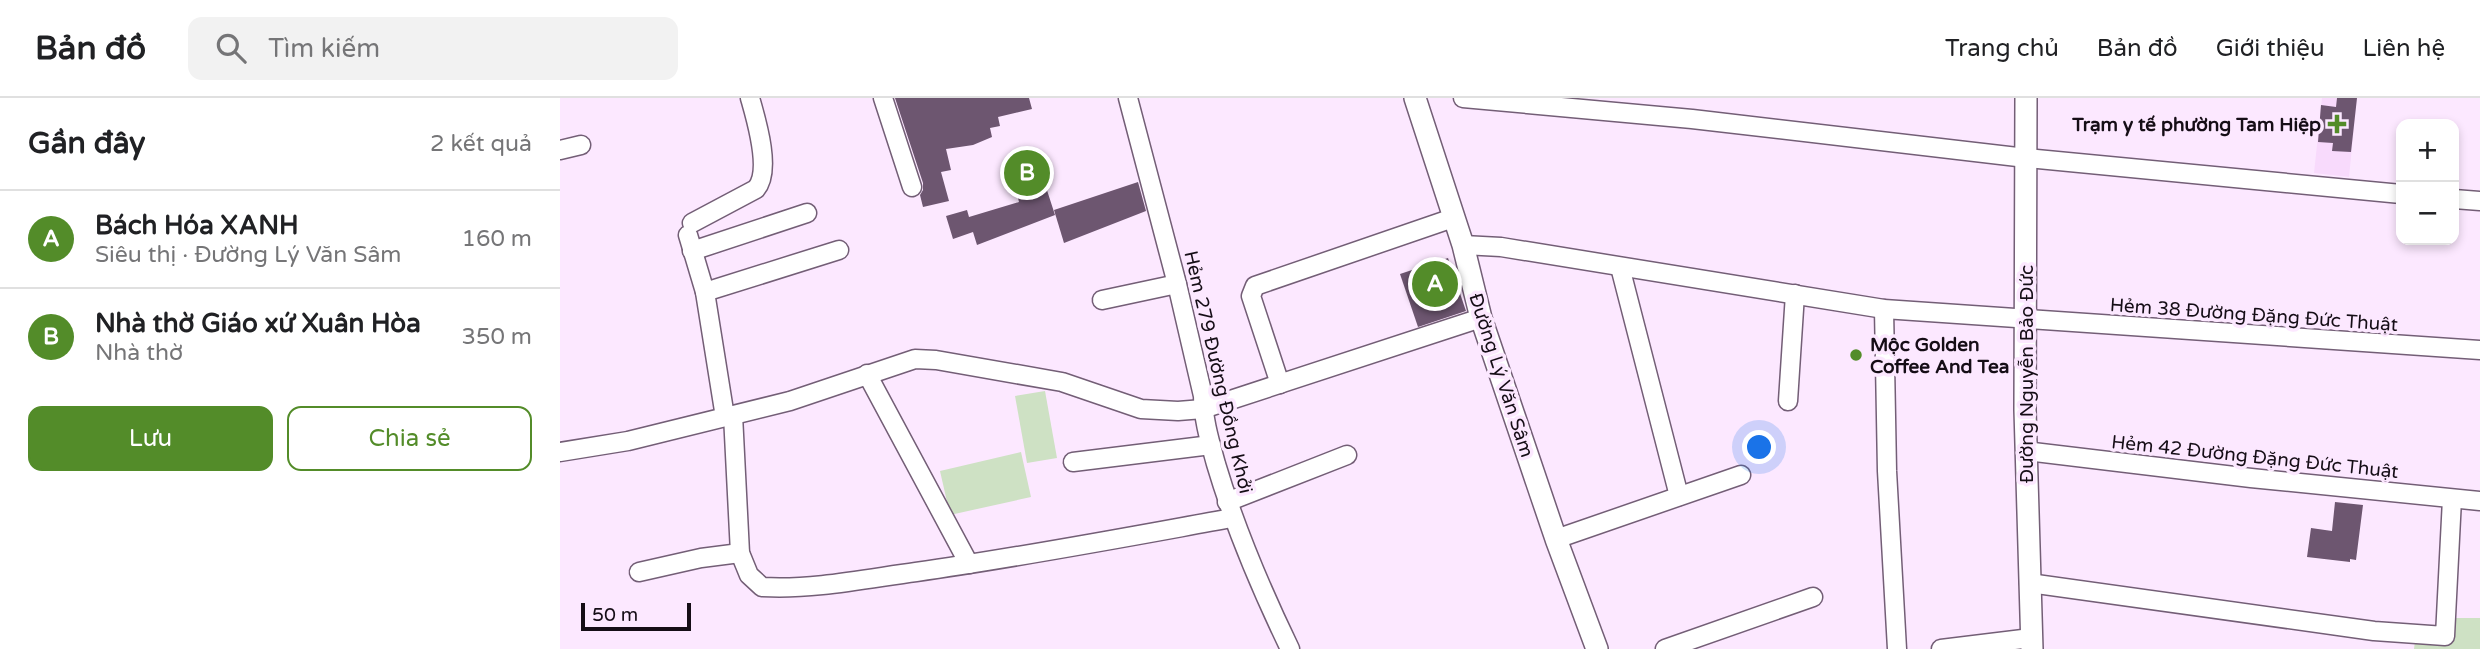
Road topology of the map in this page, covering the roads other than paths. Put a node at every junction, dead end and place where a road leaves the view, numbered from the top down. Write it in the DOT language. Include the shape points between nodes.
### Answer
graph roads {
  1 [pos="750,98"];
  2 [pos="883,98"];
  3 [pos="1128,98"];
  4 [pos="1415,98"];
  5 [pos="1463,98"];
  6 [pos="2026,98"];
  7 [pos="581,145"];
  8 [pos="560,150"];
  9 [pos="2026,158"];
  10 [pos="912,187"];
  11 [pos="2396,194"];
  12 [pos="2459,199"];
  13 [pos="2480,201"];
  14 [pos="807,212"];
  15 [pos="1453,218"];
  16 [pos="691,236"];
  17 [pos="1463,245"];
  18 [pos="839,250"];
  19 [pos="1620,267"];
  20 [pos="1177,284"];
  21 [pos="705,292"];
  22 [pos="1795,294"];
  23 [pos="1102,300"];
  24 [pos="1884,309"];
  25 [pos="1482,318"];
  26 [pos="2025,320"];
  27 [pos="2480,350"];
  28 [pos="867,374"];
  29 [pos="1280,384"];
  30 [pos="1788,401"];
  31 [pos="1203,409"];
  32 [pos="729,416"];
  33 [pos="1211,445"];
  34 [pos="2026,451"];
  35 [pos="560,452"];
  36 [pos="1348,455"];
  37 [pos="1073,462"];
  38 [pos="1741,475"];
  39 [pos="1679,496"];
  40 [pos="2452,499"];
  41 [pos="2480,501"];
  42 [pos="1230,510"];
  43 [pos="1556,538"];
  44 [pos="740,553"];
  45 [pos="969,564"];
  46 [pos="639,572"];
  47 [pos="2029,583"];
  48 [pos="1813,597"];
  49 [pos="2031,644"];
  50 [pos="1290,649"];
  51 [pos="1597,649"];
  52 [pos="1665,649"];
  53 [pos="1897,649"];
  54 [pos="1941,649"];
  1 -- 16 [label="street" via="761,144 761,184"];
  2 -- 10 [label="street"];
  3 -- 20 [label="street, Hẻm 279 Đường Đồng Khởi"];
  4 -- 15 [label="street, Đường Lý Văn Sâm"];
  5 -- 9 [label="street"];
  6 -- 9 [label="street, Đường Nguyễn Bảo Đức"];
  7 -- 8 [label="street"];
  9 -- 11 [label="street"];
  9 -- 26 [label="street, Đường Nguyễn Bảo Đức"];
  12 -- 13 [label="street"];
  14 -- 16 [label="street"];
  15 -- 17 [label="street, Đường Lý Văn Sâm"];
  15 -- 29 [label="street" via="1255,286 1251,296"];
  16 -- 21 [label="street"];
  17 -- 19 [label="street, Hẻm 38 Đường Đặng Đức Thuật"];
  17 -- 25 [label="street, Đường Lý Văn Sâm"];
  18 -- 21 [label="street"];
  19 -- 22 [label="street, Hẻm 38 Đường Đặng Đức Thuật"];
  19 -- 39 [label="street"];
  20 -- 23 [label="street"];
  20 -- 31 [label="street, Hẻm 279 Đường Đồng Khởi"];
  21 -- 32 [label="street"];
  22 -- 24 [label="street, Hẻm 38 Đường Đặng Đức Thuật"];
  22 -- 30 [label="street"];
  24 -- 26 [label="street, Hẻm 38 Đường Đặng Đức Thuật"];
  24 -- 53 [label="street"];
  25 -- 29 [label="street"];
  25 -- 43 [label="street, Đường Lý Văn Sâm"];
  26 -- 27 [label="street, Hẻm 38 Đường Đặng Đức Thuật"];
  26 -- 34 [label="street, Đường Nguyễn Bảo Đức"];
  28 -- 31 [label="street" via="915,359 936,360 1062,382 1141,409"];
  28 -- 32 [label="street"];
  28 -- 45 [label="street"];
  29 -- 31 [label="street"];
  31 -- 33 [label="street, Hẻm 279 Đường Đồng Khởi"];
  32 -- 35 [label="street"];
  32 -- 44 [label="street"];
  33 -- 37 [label="street"];
  33 -- 42 [label="street, Hẻm 279 Đường Đồng Khởi"];
  34 -- 40 [label="street, Hẻm 42 Đường Đặng Đức Thuật"];
  34 -- 47 [label="street, Đường Nguyễn Bảo Đức"];
  36 -- 42 [label="street"];
  38 -- 39 [label="street"];
  39 -- 43 [label="street"];
  40 -- 41 [label="street, Hẻm 42 Đường Đặng Đức Thuật"];
  40 -- 47 [label="street" via="2445,636 2374,631"];
  42 -- 45 [label="street"];
  42 -- 50 [label="street, Hẻm 279 Đường Đồng Khởi"];
  43 -- 51 [label="street, Đường Lý Văn Sâm"];
  44 -- 45 [label="street" via="749,575 761,587 774,588"];
  44 -- 46 [label="street"];
  47 -- 49 [label="street, Đường Nguyễn Bảo Đức"];
  48 -- 52 [label="street"];
  49 -- 54 [label="street"];
}
